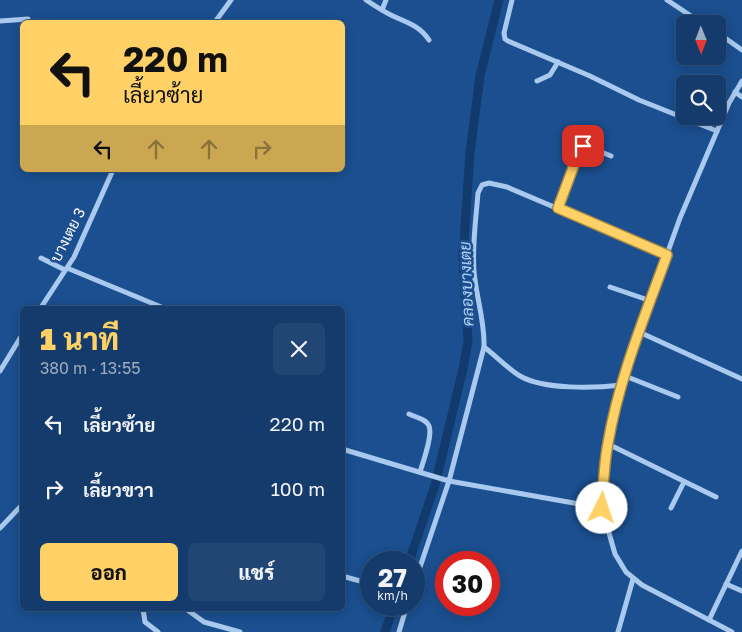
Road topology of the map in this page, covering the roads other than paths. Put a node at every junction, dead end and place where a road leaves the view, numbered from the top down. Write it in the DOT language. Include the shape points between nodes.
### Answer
graph roads {
  1 [pos="231,0"];
  2 [pos="366,0"];
  3 [pos="386,0"];
  4 [pos="512,0"];
  5 [pos="668,0"];
  6 [pos="382,10"];
  7 [pos="690,15"];
  8 [pos="0,20"];
  9 [pos="28,20"];
  10 [pos="216,20"];
  11 [pos="726,39"];
  12 [pos="429,40"];
  13 [pos="742,50"];
  14 [pos="558,62"];
  15 [pos="536,81"];
  16 [pos="742,81"];
  17 [pos="735,92"];
  18 [pos="742,98"];
  19 [pos="717,132"];
  20 [pos="611,156"];
  21 [pos="112,172"];
  22 [pos="558,208"];
  23 [pos="667,255"];
  24 [pos="41,258"];
  25 [pos="66,269"];
  26 [pos="610,287"];
  27 [pos="651,301"];
  28 [pos="42,306"];
  29 [pos="158,306"];
  30 [pos="639,332"];
  31 [pos="20,338"];
  32 [pos="484,347"];
  33 [pos="0,371"];
  34 [pos="625,376"];
  35 [pos="742,379"];
  36 [pos="622,385"];
  37 [pos="678,397"];
  38 [pos="409,414"];
  39 [pos="608,444"];
  40 [pos="345,450"];
  41 [pos="420,472"];
  42 [pos="446,480"];
  43 [pos="684,482"];
  44 [pos="716,497"];
  45 [pos="20,507"];
  46 [pos="602,508"];
  47 [pos="671,508"];
  48 [pos="0,528"];
  49 [pos="424,551"];
  50 [pos="742,552"];
  51 [pos="345,577"];
  52 [pos="633,579"];
  53 [pos="360,581"];
  54 [pos="726,584"];
  55 [pos="742,590"];
  56 [pos="143,611"];
  57 [pos="189,611"];
  58 [pos="404,616"];
  59 [pos="709,620"];
  60 [pos="158,632"];
  61 [pos="240,632"];
  62 [pos="399,632"];
  63 [pos="618,632"];
  64 [pos="732,632"];
  1 -- 10 [label="street"];
  2 -- 6 [label="street"];
  3 -- 6 [label="street"];
  4 -- 14 [label="street" via="504,38"];
  5 -- 7 [label="street"];
  6 -- 12 [label="street" via="411,23"];
  8 -- 9 [label="street"];
  11 -- 13 [label="street"];
  14 -- 15 [label="street" via="550,75"];
  14 -- 19 [label="street"];
  16 -- 17 [label="street"];
  17 -- 18 [label="street"];
  17 -- 19 [label="street"];
  19 -- 23 [label="street"];
  20 -- 22 [label="street" via="583,146"];
  21 -- 25 [label="street, บางเตย 3"];
  22 -- 23 [label="street"];
  22 -- 32 [label="street" via="508,187 489,183 480,188 474,272"];
  23 -- 27 [label="street"];
  24 -- 25 [label="street"];
  25 -- 28 [label="street, บางเตย 3"];
  25 -- 29 [label="street"];
  26 -- 27 [label="street"];
  27 -- 30 [label="street"];
  30 -- 34 [label="street"];
  30 -- 35 [label="street"];
  31 -- 33 [label="street"];
  32 -- 36 [label="street" via="522,377 541,383 580,388"];
  32 -- 42 [label="street"];
  34 -- 36 [label="street"];
  34 -- 37 [label="street"];
  36 -- 39 [label="street"];
  38 -- 41 [label="street" via="429,425"];
  39 -- 43 [label="street"];
  39 -- 46 [label="street"];
  40 -- 41 [label="street"];
  41 -- 42 [label="street"];
  42 -- 46 [label="street"];
  42 -- 49 [label="street"];
  43 -- 44 [label="street"];
  43 -- 47 [label="street"];
  45 -- 48 [label="street"];
  46 -- 52 [label="street" via="615,554"];
  50 -- 54 [label="street"];
  51 -- 53 [label="street"];
  52 -- 59 [label="street"];
  52 -- 63 [label="street"];
  54 -- 55 [label="street"];
  54 -- 59 [label="street"];
  56 -- 60 [label="street" via="145,622"];
  57 -- 61 [label="street" via="204,622"];
  58 -- 62 [label="street"];
  59 -- 64 [label="street"];
}
